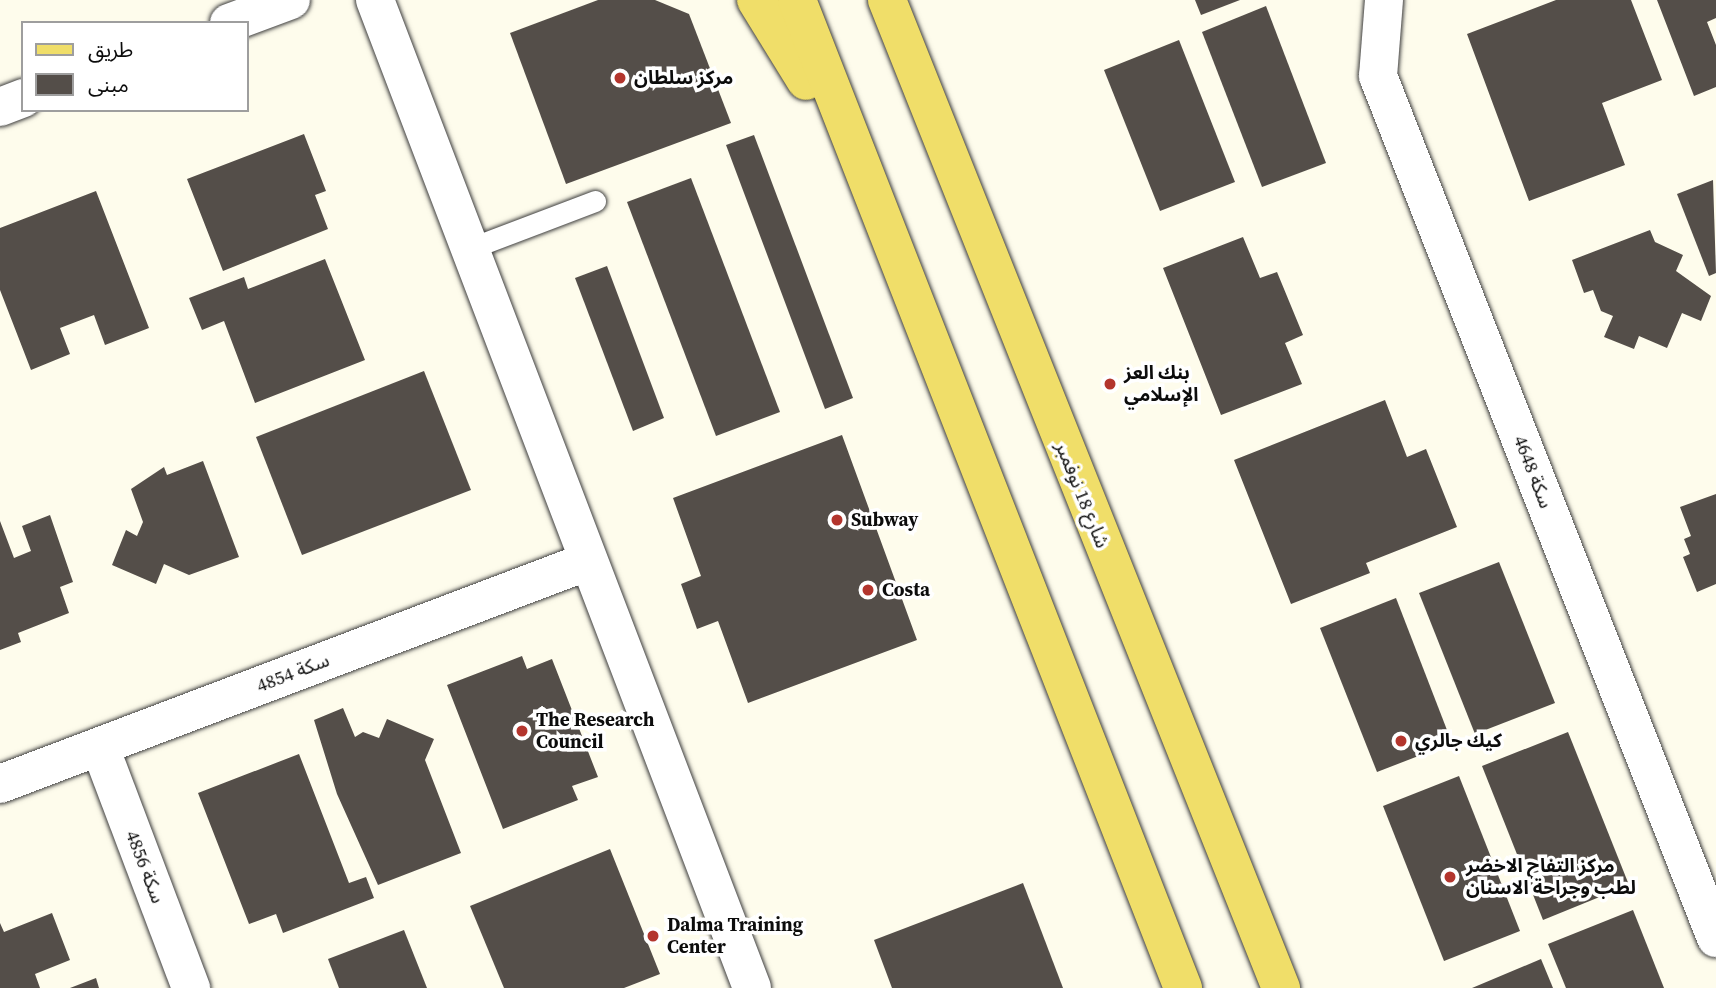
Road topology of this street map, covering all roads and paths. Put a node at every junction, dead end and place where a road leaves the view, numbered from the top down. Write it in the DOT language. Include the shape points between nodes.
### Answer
graph roads {
  1 [pos="291,0"];
  2 [pos="374,0"];
  3 [pos="756,0"];
  4 [pos="797,0"];
  5 [pos="887,0"];
  6 [pos="916,0"];
  7 [pos="1384,0"];
  8 [pos="234,21"];
  9 [pos="21,99"];
  10 [pos="0,107"];
  11 [pos="950,168"];
  12 [pos="595,201"];
  13 [pos="878,217"];
  14 [pos="466,250"];
  15 [pos="586,562"];
  16 [pos="100,747"];
  17 [pos="0,784"];
  18 [pos="1716,938"];
  19 [pos="191,988"];
  20 [pos="752,988"];
  21 [pos="1183,988"];
  22 [pos="1281,988"];
  1 -- 8 [label="street"];
  2 -- 14 [label="street"];
  3 -- 13 [label="main road" via="772,17"];
  4 -- 13 [label="main road"];
  5 -- 11 [label="main road, شارع 18 نوفمبر"];
  6 -- 11 [label="main road"];
  7 -- 18 [label="street, سكة 4648" via="1378,76"];
  9 -- 10 [label="street"];
  11 -- 22 [label="main road, شارع 18 نوفمبر"];
  12 -- 14 [label="lane"];
  13 -- 21 [label="main road"];
  14 -- 15 [label="street"];
  15 -- 16 [label="street, سكة 4854"];
  15 -- 20 [label="street"];
  16 -- 17 [label="street, سكة 4854"];
  16 -- 19 [label="street, سكة 4856"];
}
